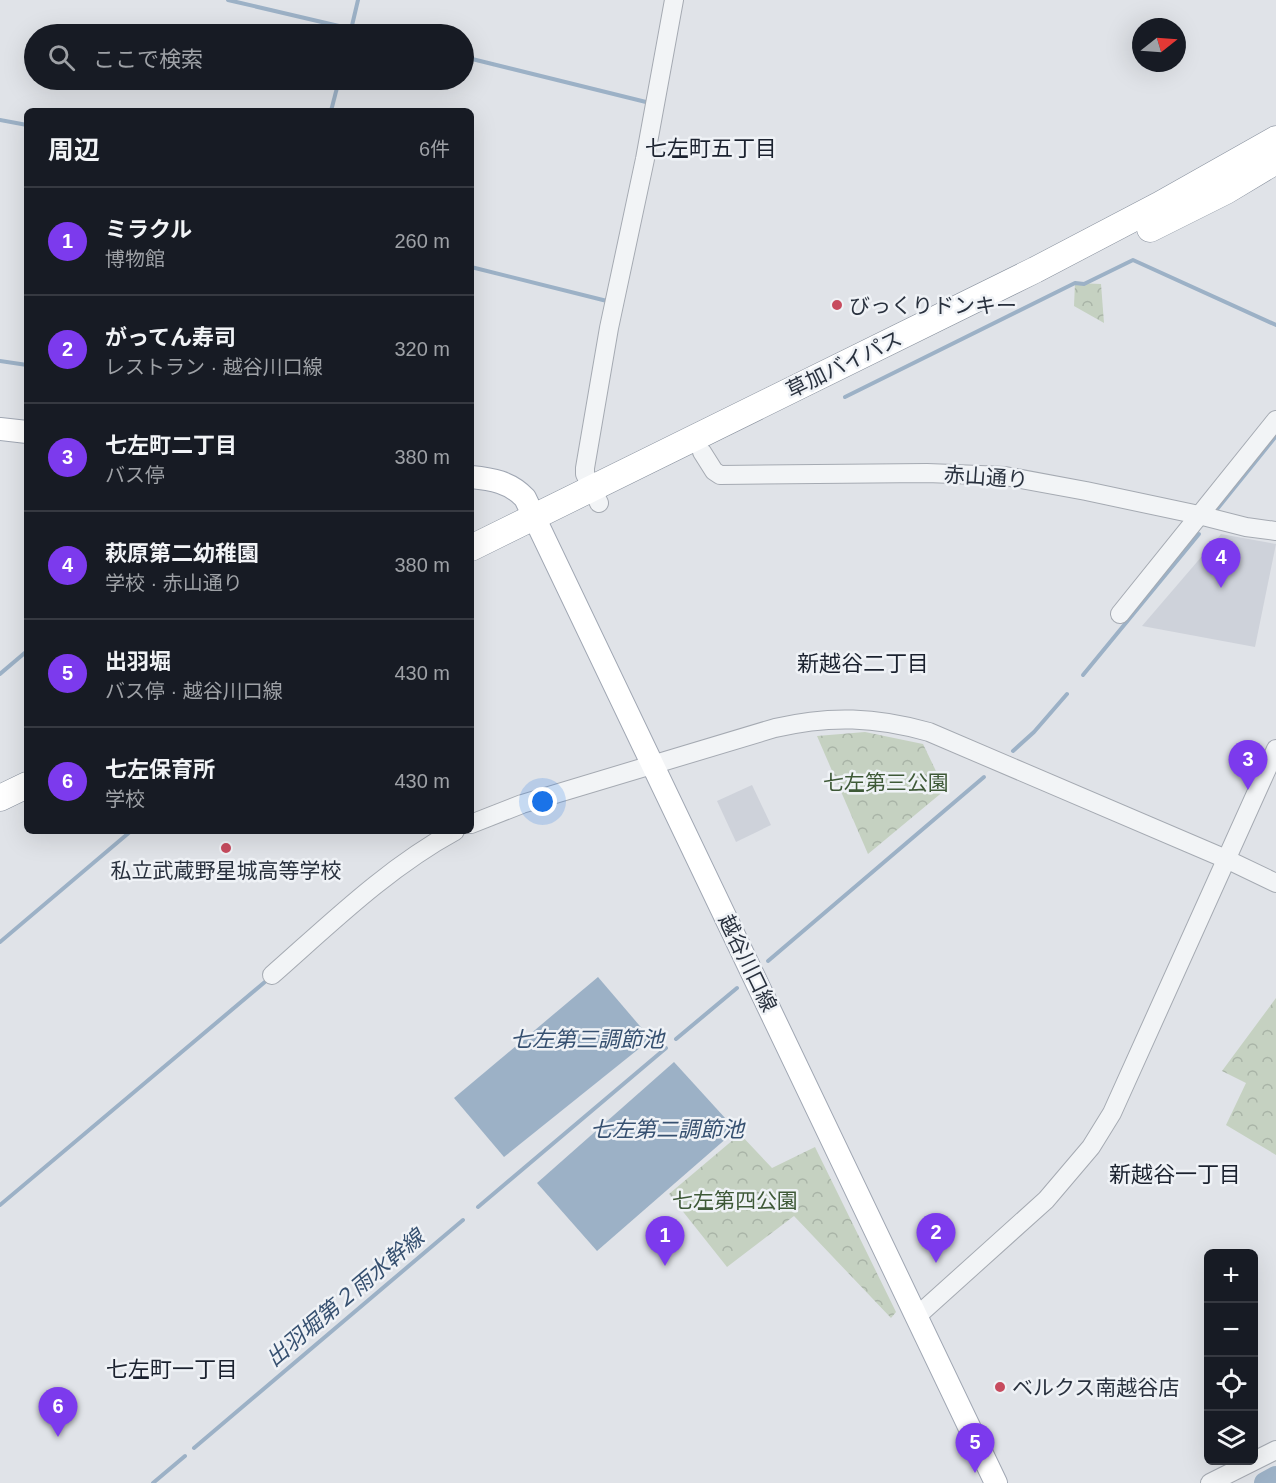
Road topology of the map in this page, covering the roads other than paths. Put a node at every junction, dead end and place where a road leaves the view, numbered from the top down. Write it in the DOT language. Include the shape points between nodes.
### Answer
graph roads {
  1 [pos="674,0"];
  2 [pos="1276,139"];
  3 [pos="1276,160"];
  4 [pos="1276,420"];
  5 [pos="0,429"];
  6 [pos="24,432"];
  7 [pos="702,452"];
  8 [pos="474,477"];
  9 [pos="595,496"];
  10 [pos="1199,515"];
  11 [pos="538,524"];
  12 [pos="1276,531"];
  13 [pos="474,547"];
  14 [pos="474,564"];
  15 [pos="1120,614"];
  16 [pos="1276,750"];
  17 [pos="654,765"];
  18 [pos="24,768"];
  19 [pos="0,780"];
  20 [pos="24,786"];
  21 [pos="0,798"];
  22 [pos="474,823"];
  23 [pos="450,834"];
  24 [pos="1226,859"];
  25 [pos="1276,884"];
  26 [pos="272,975"];
  27 [pos="915,1317"];
  28 [pos="1276,1450"];
  29 [pos="996,1483"];
  30 [pos="1210,1483"];
  1 -- 9 [label="street" via="596,398 585,468"];
  2 -- 9 [label="highway, 草加バイパス" via="1159,205"];
  3 -- 7 [label="highway, 草加バイパス" via="1215,196"];
  4 -- 10 [label="street"];
  5 -- 6 [label="main road"];
  7 -- 9 [label="highway, 草加バイパス"];
  7 -- 10 [label="street, 赤山通り" via="720,475 1005,476"];
  8 -- 11 [label="main road, 越谷川口線" via="503,482 517,489"];
  9 -- 11 [label="highway, 草加バイパス"];
  10 -- 12 [label="street, 赤山通り"];
  10 -- 15 [label="street"];
  11 -- 13 [label="highway, 草加バイパス"];
  11 -- 14 [label="highway, 草加バイパス"];
  11 -- 17 [label="main road, 越谷川口線"];
  16 -- 24 [label="street"];
  17 -- 22 [label="street" via="522,804"];
  17 -- 24 [label="street" via="775,728 815,720 846,718 904,725 929,732"];
  17 -- 27 [label="main road, 越谷川口線"];
  18 -- 19 [label="highway"];
  20 -- 21 [label="highway"];
  23 -- 26 [label="street" via="362,895"];
  24 -- 25 [label="street"];
  24 -- 27 [label="street" via="1112,1113 1091,1147 1046,1200"];
  27 -- 29 [label="main road, 越谷川口線"];
  28 -- 30 [label="street"];
}
